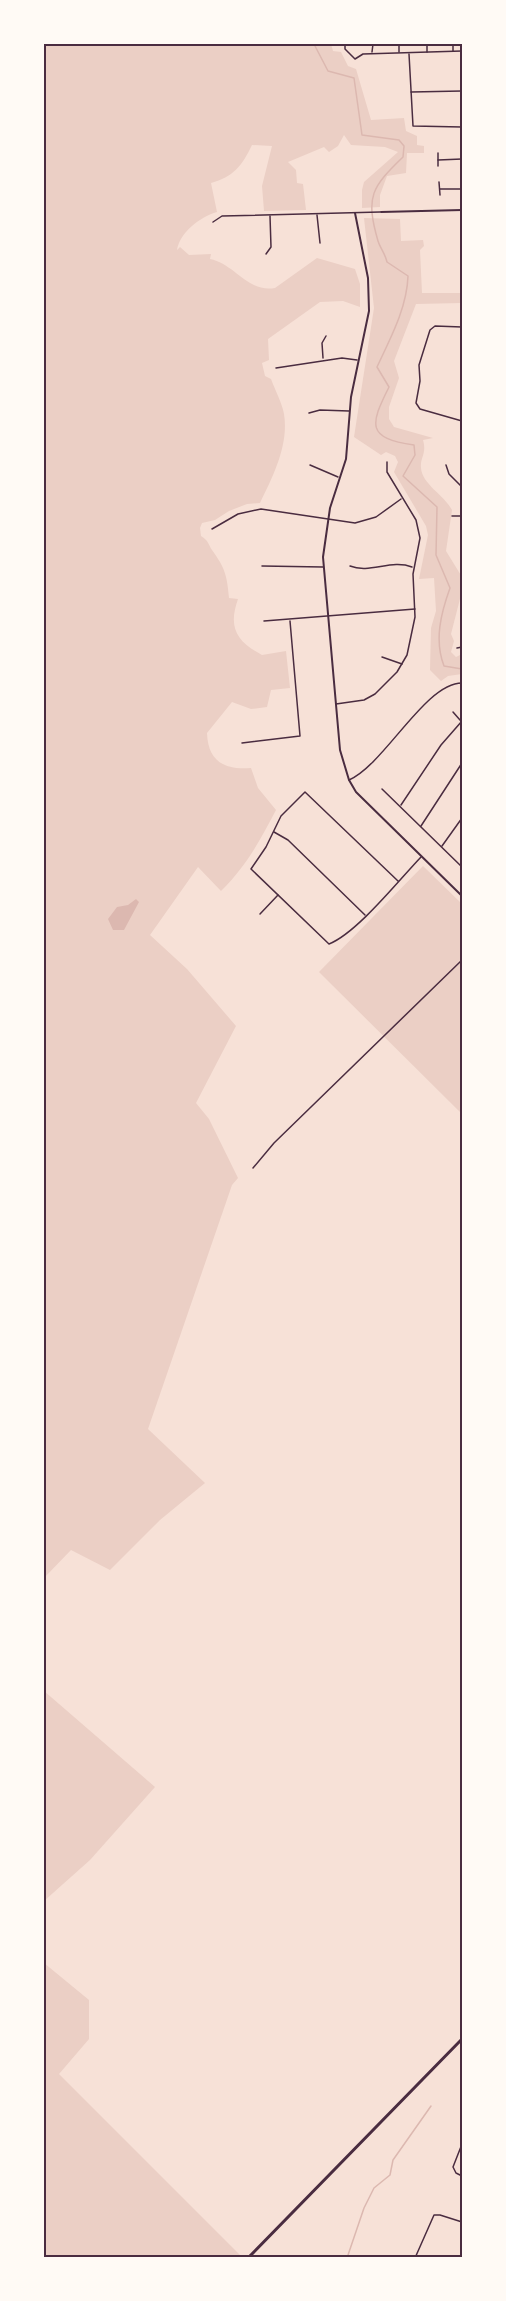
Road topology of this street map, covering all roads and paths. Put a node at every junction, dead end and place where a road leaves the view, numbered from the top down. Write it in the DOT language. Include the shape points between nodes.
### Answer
graph roads {
  1 [pos="345,44"];
  2 [pos="373,44"];
  3 [pos="399,44"];
  4 [pos="427,44"];
  5 [pos="453,44"];
  6 [pos="453,51"];
  7 [pos="462,51"];
  8 [pos="427,52"];
  9 [pos="372,53"];
  10 [pos="399,53"];
  11 [pos="409,53"];
  12 [pos="462,91"];
  13 [pos="410,92"];
  14 [pos="462,127"];
  15 [pos="438,153"];
  16 [pos="462,159"];
  17 [pos="438,160"];
  18 [pos="438,166"];
  19 [pos="439,182"];
  20 [pos="440,189"];
  21 [pos="462,189"];
  22 [pos="440,195"];
  23 [pos="462,210"];
  24 [pos="381,212"];
  25 [pos="355,213"];
  26 [pos="317,214"];
  27 [pos="270,215"];
  28 [pos="213,222"];
  29 [pos="320,243"];
  30 [pos="266,254"];
  31 [pos="462,327"];
  32 [pos="326,336"];
  33 [pos="323,360"];
  34 [pos="358,360"];
  35 [pos="276,368"];
  36 [pos="350,411"];
  37 [pos="309,413"];
  38 [pos="462,421"];
  39 [pos="387,462"];
  40 [pos="310,465"];
  41 [pos="446,465"];
  42 [pos="338,477"];
  43 [pos="461,479"];
  44 [pos="457,482"];
  45 [pos="462,487"];
  46 [pos="402,499"];
  47 [pos="452,516"];
  48 [pos="462,516"];
  49 [pos="328,521"];
  50 [pos="212,529"];
  51 [pos="262,566"];
  52 [pos="350,566"];
  53 [pos="323,567"];
  54 [pos="413,568"];
  55 [pos="415,609"];
  56 [pos="328,617"];
  57 [pos="264,621"];
  58 [pos="290,621"];
  59 [pos="462,647"];
  60 [pos="457,648"];
  61 [pos="382,657"];
  62 [pos="402,664"];
  63 [pos="462,683"];
  64 [pos="336,704"];
  65 [pos="453,712"];
  66 [pos="462,722"];
  67 [pos="242,743"];
  68 [pos="462,763"];
  69 [pos="348,780"];
  70 [pos="382,789"];
  71 [pos="400,806"];
  72 [pos="462,818"];
  73 [pos="421,826"];
  74 [pos="273,831"];
  75 [pos="442,846"];
  76 [pos="421,857"];
  77 [pos="462,867"];
  78 [pos="398,881"];
  79 [pos="279,895"];
  80 [pos="462,896"];
  81 [pos="260,914"];
  82 [pos="365,915"];
  83 [pos="462,960"];
  84 [pos="253,1168"];
  85 [pos="462,2039"];
  86 [pos="462,2144"];
  87 [pos="462,2176"];
  88 [pos="462,2222"];
  89 [pos="248,2258"];
  90 [pos="415,2258"];
  1 -- 9 [label="street" via="355,58"];
  2 -- 9 [label="street"];
  3 -- 10 [label="street"];
  4 -- 8 [label="street"];
  5 -- 6 [label="street"];
  6 -- 7 [label="street"];
  6 -- 8 [label="street"];
  8 -- 11 [label="street"];
  9 -- 10 [label="street"];
  10 -- 11 [label="street"];
  11 -- 13 [label="street"];
  12 -- 13 [label="street"];
  13 -- 14 [label="street" via="413,126"];
  15 -- 17 [label="street"];
  16 -- 17 [label="street"];
  17 -- 18 [label="street"];
  19 -- 20 [label="street"];
  20 -- 21 [label="street"];
  20 -- 22 [label="street"];
  23 -- 24 [label="street"];
  24 -- 25 [label="street"];
  25 -- 26 [label="street"];
  25 -- 34 [label="street" via="369,295 368,320"];
  26 -- 27 [label="street"];
  26 -- 29 [label="street"];
  27 -- 28 [label="street" via="222,216"];
  27 -- 30 [label="street" via="271,247"];
  31 -- 38 [label="street" via="435,326 430,330 418,365 416,403 420,409"];
  32 -- 33 [label="street" via="322,343"];
  33 -- 34 [label="street"];
  33 -- 35 [label="street"];
  34 -- 36 [label="street"];
  36 -- 37 [label="street"];
  36 -- 42 [label="street" via="346,459"];
  39 -- 46 [label="street" via="387,472"];
  40 -- 42 [label="street"];
  41 -- 44 [label="street"];
  42 -- 49 [label="street"];
  43 -- 44 [label="street"];
  44 -- 45 [label="street"];
  46 -- 49 [label="street" via="367,521"];
  46 -- 54 [label="street" via="418,529"];
  47 -- 48 [label="street"];
  49 -- 50 [label="street" via="276,510 256,510 238,514"];
  49 -- 53 [label="street"];
  51 -- 53 [label="street"];
  52 -- 54 [label="street" via="358,569 401,564"];
  53 -- 56 [label="street"];
  54 -- 55 [label="street"];
  55 -- 56 [label="street"];
  55 -- 62 [label="street"];
  56 -- 58 [label="street"];
  56 -- 64 [label="street"];
  57 -- 58 [label="street"];
  58 -- 67 [label="street" via="300,735"];
  59 -- 60 [label="street"];
  61 -- 62 [label="street"];
  62 -- 64 [label="street" via="369,698"];
  63 -- 69 [label="street" via="453,683 438,693 368,765"];
  64 -- 69 [label="street" via="339,750"];
  65 -- 66 [label="street"];
  66 -- 71 [label="street" via="441,745"];
  68 -- 73 [label="street"];
  69 -- 76 [label="street"];
  70 -- 71 [label="street"];
  71 -- 73 [label="street"];
  72 -- 75 [label="street"];
  73 -- 75 [label="street"];
  74 -- 78 [label="street" via="281,816 304,792"];
  74 -- 79 [label="street" via="251,869"];
  74 -- 82 [label="street" via="288,840"];
  75 -- 77 [label="street"];
  76 -- 78 [label="street"];
  76 -- 80 [label="street"];
  78 -- 82 [label="street"];
  79 -- 81 [label="street"];
  79 -- 82 [label="street" via="329,944"];
  83 -- 84 [label="street"];
  85 -- 89 [label="main road"];
  86 -- 87 [label="street" via="453,2167"];
  88 -- 90 [label="street" via="434,2216"];
}
